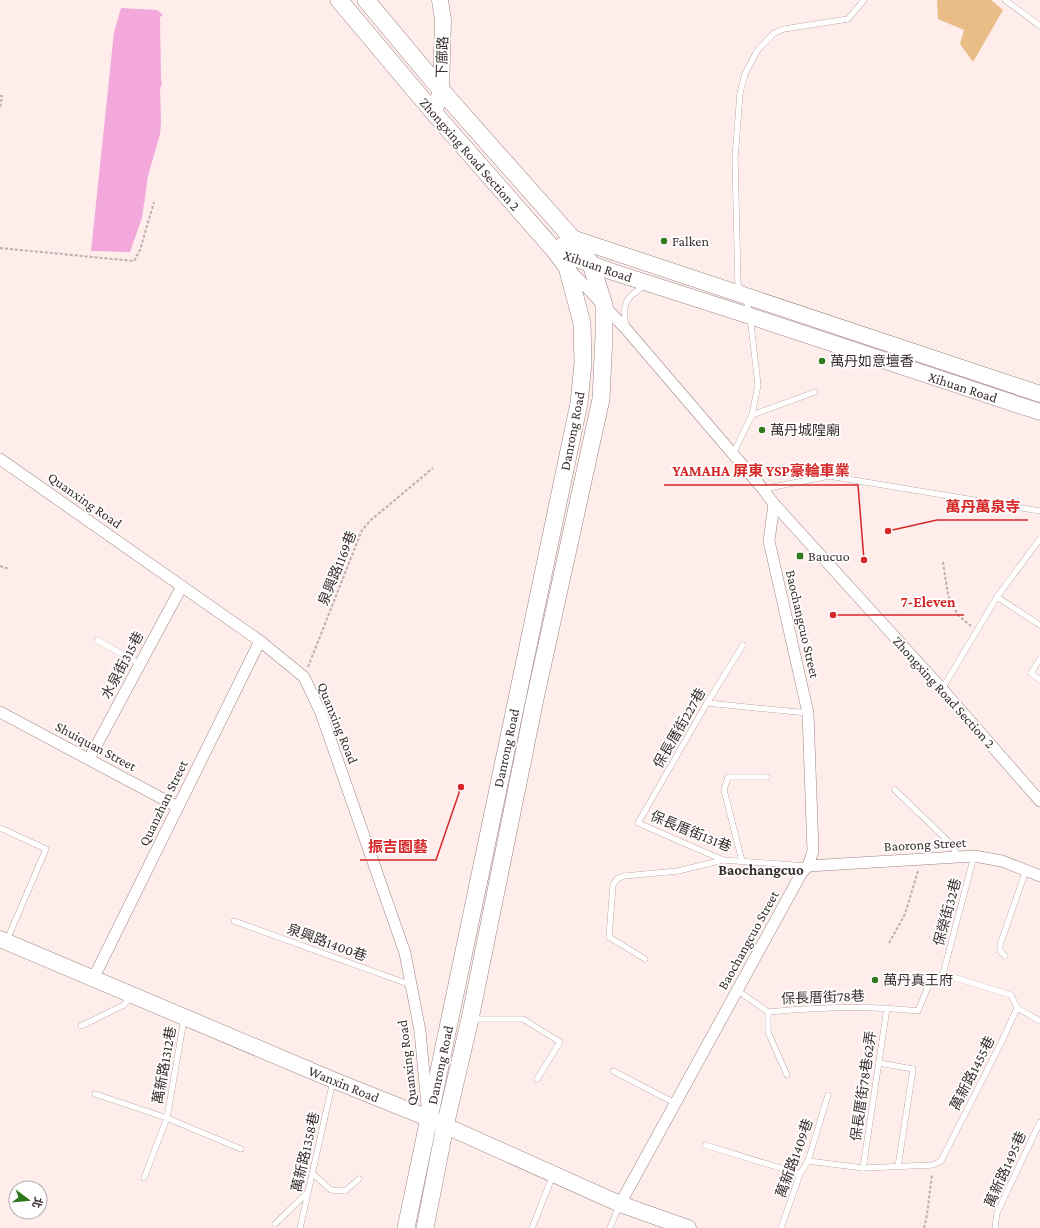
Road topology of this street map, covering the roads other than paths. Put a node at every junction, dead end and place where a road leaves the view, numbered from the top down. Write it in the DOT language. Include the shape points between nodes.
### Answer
graph roads {
  1 [pos="339,0"];
  2 [pos="366,0"];
  3 [pos="440,0"];
  4 [pos="864,0"];
  5 [pos="1005,0"];
  6 [pos="1040,26"];
  7 [pos="441,90"];
  8 [pos="434,114"];
  9 [pos="572,238"];
  10 [pos="555,251"];
  11 [pos="591,264"];
  12 [pos="567,267"];
  13 [pos="649,283"];
  14 [pos="745,296"];
  15 [pos="604,305"];
  16 [pos="750,316"];
  17 [pos="626,329"];
  18 [pos="814,392"];
  19 [pos="1040,394"];
  20 [pos="1040,412"];
  21 [pos="752,414"];
  22 [pos="733,454"];
  23 [pos="0,459"];
  24 [pos="763,489"];
  25 [pos="774,504"];
  26 [pos="1040,511"];
  27 [pos="1040,539"];
  28 [pos="182,586"];
  29 [pos="997,597"];
  30 [pos="1040,625"];
  31 [pos="97,640"];
  32 [pos="260,641"];
  33 [pos="743,645"];
  34 [pos="1040,659"];
  35 [pos="140,664"];
  36 [pos="1040,680"];
  37 [pos="942,689"];
  38 [pos="517,696"];
  39 [pos="535,699"];
  40 [pos="707,703"];
  41 [pos="0,712"];
  42 [pos="808,713"];
  43 [pos="89,759"];
  44 [pos="767,777"];
  45 [pos="895,790"];
  46 [pos="1040,801"];
  47 [pos="178,807"];
  48 [pos="638,823"];
  49 [pos="0,828"];
  50 [pos="974,856"];
  51 [pos="959,857"];
  52 [pos="723,860"];
  53 [pos="742,861"];
  54 [pos="808,866"];
  55 [pos="1026,870"];
  56 [pos="1040,876"];
  57 [pos="234,921"];
  58 [pos="3,941"];
  59 [pos="1005,956"];
  60 [pos="645,959"];
  61 [pos="943,974"];
  62 [pos="93,979"];
  63 [pos="411,985"];
  64 [pos="737,990"];
  65 [pos="132,995"];
  66 [pos="886,1008"];
  67 [pos="1017,1008"];
  68 [pos="768,1012"];
  69 [pos="184,1016"];
  70 [pos="470,1019"];
  71 [pos="1040,1020"];
  72 [pos="81,1026"];
  73 [pos="879,1062"];
  74 [pos="613,1071"];
  75 [pos="787,1075"];
  76 [pos="537,1079"];
  77 [pos="333,1080"];
  78 [pos="95,1094"];
  79 [pos="828,1095"];
  80 [pos="675,1103"];
  81 [pos="167,1118"];
  82 [pos="428,1118"];
  83 [pos="1040,1122"];
  84 [pos="445,1126"];
  85 [pos="704,1145"];
  86 [pos="241,1149"];
  87 [pos="808,1161"];
  88 [pos="898,1167"];
  89 [pos="863,1168"];
  90 [pos="312,1173"];
  91 [pos="554,1174"];
  92 [pos="800,1174"];
  93 [pos="144,1178"];
  94 [pos="360,1180"];
  95 [pos="308,1192"];
  96 [pos="620,1204"];
  97 [pos="275,1224"];
  98 [pos="300,1228"];
  99 [pos="406,1228"];
  100 [pos="426,1228"];
  101 [pos="532,1228"];
  102 [pos="610,1228"];
  103 [pos="688,1228"];
  104 [pos="781,1228"];
  105 [pos="995,1228"];
  1 -- 8 [label="main road, Zhongxing Road Section 2"];
  2 -- 7 [label="main road, Zhongxing Road Section 2"];
  3 -- 7 [label="street, 下廍路" via="444,20"];
  4 -- 14 [label="lane" via="848,18 774,33 757,51 745,74 740,93 735,159 738,284"];
  5 -- 6 [label="lane"];
  7 -- 8 [label="street, 下廍路"];
  7 -- 9 [label="main road, Zhongxing Road Section 2"];
  8 -- 10 [label="main road, Zhongxing Road Section 2"];
  9 -- 10 [label="street, Xihuan Road"];
  9 -- 11 [label="main road, Zhongxing Road Section 2"];
  9 -- 14 [label="street, Xihuan Road"];
  10 -- 11 [label="street, Xihuan Road"];
  10 -- 12 [label="main road, Zhongxing Road Section 2"];
  11 -- 13 [label="street, Xihuan Road"];
  11 -- 15 [label="main road, Zhongxing Road Section 2"];
  12 -- 15 [label="street, Zhongxing Road Section 2"];
  12 -- 38 [label="main road, Danrong Road" via="582,323 583,363 579,403"];
  13 -- 16 [label="street, Xihuan Road"];
  13 -- 17 [label="lane" via="634,293 625,304"];
  14 -- 16 [label="lane"];
  14 -- 19 [label="street, Xihuan Road"];
  15 -- 17 [label="street, Zhongxing Road Section 2"];
  15 -- 39 [label="main road, Danrong Road" via="601,400"];
  16 -- 20 [label="street, Xihuan Road"];
  16 -- 21 [label="lane" via="758,385"];
  17 -- 22 [label="street, Zhongxing Road Section 2"];
  18 -- 21 [label="lane"];
  21 -- 22 [label="lane"];
  22 -- 24 [label="street, Zhongxing Road Section 2"];
  23 -- 28 [label="street, Quanxing Road"];
  24 -- 25 [label="street, Zhongxing Road Section 2"];
  24 -- 26 [label="lane" via="829,476"];
  25 -- 37 [label="street, Zhongxing Road Section 2"];
  25 -- 42 [label="street, Baochangcuo Street" via="769,541"];
  27 -- 29 [label="lane"];
  28 -- 32 [label="street, Quanxing Road"];
  28 -- 35 [label="street, 水泉街315巷"];
  29 -- 30 [label="lane"];
  29 -- 37 [label="lane"];
  31 -- 35 [label="lane"];
  32 -- 47 [label="street, Quanzhan Street"];
  32 -- 63 [label="street, Quanxing Road" via="304,677 321,713 405,953"];
  33 -- 40 [label="lane, 保長厝街227巷"];
  34 -- 36 [label="lane" via="1031,673"];
  35 -- 43 [label="street, 水泉街315巷"];
  37 -- 46 [label="street, Zhongxing Road Section 2"];
  38 -- 39 [label="main road"];
  38 -- 82 [label="main road, Danrong Road"];
  39 -- 70 [label="main road, Danrong Road"];
  40 -- 42 [label="lane"];
  40 -- 48 [label="lane, 保長厝街227巷"];
  41 -- 43 [label="street, Shuiquan Street"];
  42 -- 54 [label="street, Baochangcuo Street" via="813,852"];
  43 -- 47 [label="street, Shuiquan Street"];
  44 -- 53 [label="lane" via="728,778 724,790"];
  45 -- 51 [label="lane" via="948,841"];
  47 -- 62 [label="street, Quanzhan Street"];
  48 -- 52 [label="lane, 保長厝街131巷"];
  49 -- 58 [label="lane" via="46,849"];
  50 -- 51 [label="street, Baorong Street"];
  50 -- 55 [label="street, Baorong Street" via="1002,860"];
  50 -- 61 [label="lane, 保榮街32巷"];
  51 -- 54 [label="street, Baorong Street"];
  52 -- 53 [label="lane, 保長厝街131巷"];
  52 -- 60 [label="lane" via="678,871 624,876 617,879 613,885 610,937"];
  53 -- 54 [label="lane, 保長厝街131巷"];
  54 -- 64 [label="street, Baochangcuo Street" via="801,874"];
  55 -- 56 [label="street, Baorong Street"];
  55 -- 59 [label="lane" via="1000,945 1000,951"];
  57 -- 63 [label="lane, 泉興路1400巷"];
  58 -- 62 [label="street, Wanxin Road"];
  61 -- 66 [label="lane, 保長厝街78巷" via="930,982 918,1011"];
  61 -- 67 [label="lane" via="1011,995"];
  62 -- 65 [label="street, Wanxin Road"];
  63 -- 82 [label="street, Quanxing Road" via="420,1031"];
  64 -- 68 [label="lane, 保長厝街78巷"];
  64 -- 80 [label="street, Baochangcuo Street"];
  65 -- 69 [label="street, Wanxin Road"];
  65 -- 72 [label="lane" via="124,1005"];
  66 -- 68 [label="lane, 保長厝街78巷" via="806,1008"];
  66 -- 73 [label="lane, 保長厝街78巷62弄"];
  67 -- 71 [label="lane"];
  67 -- 88 [label="lane, 萬新路1455巷" via="941,1161 933,1165"];
  68 -- 75 [label="lane" via="768,1032"];
  69 -- 77 [label="street, Wanxin Road"];
  69 -- 81 [label="lane, 萬新路1312巷"];
  70 -- 76 [label="lane" via="524,1019 560,1042"];
  70 -- 84 [label="main road, Danrong Road"];
  73 -- 88 [label="lane" via="913,1069"];
  73 -- 89 [label="lane, 保長厝街78巷62弄"];
  74 -- 80 [label="lane"];
  77 -- 82 [label="street, Wanxin Road"];
  77 -- 90 [label="lane, 萬新路1358巷"];
  78 -- 81 [label="lane, 萬新路1312巷"];
  79 -- 87 [label="lane, 萬新路1409巷"];
  80 -- 96 [label="street, Baochangcuo Street"];
  81 -- 86 [label="lane"];
  81 -- 93 [label="lane, 萬新路1312巷"];
  82 -- 84 [label="street, Wanxin Road"];
  82 -- 99 [label="main road, Danrong Road"];
  83 -- 105 [label="lane, 萬新路1495巷" via="997,1213"];
  84 -- 91 [label="street, Wanxin Road"];
  84 -- 100 [label="main road, Danrong Road"];
  85 -- 92 [label="lane"];
  87 -- 89 [label="lane"];
  87 -- 92 [label="lane, 萬新路1409巷"];
  88 -- 89 [label="lane"];
  90 -- 94 [label="lane" via="331,1190 345,1191"];
  90 -- 95 [label="lane, 萬新路1358巷"];
  91 -- 96 [label="street, Wanxin Road"];
  91 -- 101 [label="lane"];
  92 -- 104 [label="lane, 萬新路1409巷"];
  95 -- 97 [label="lane"];
  95 -- 98 [label="lane, 萬新路1358巷"];
  96 -- 102 [label="lane"];
  96 -- 103 [label="street, Wanxin Road"];
}
